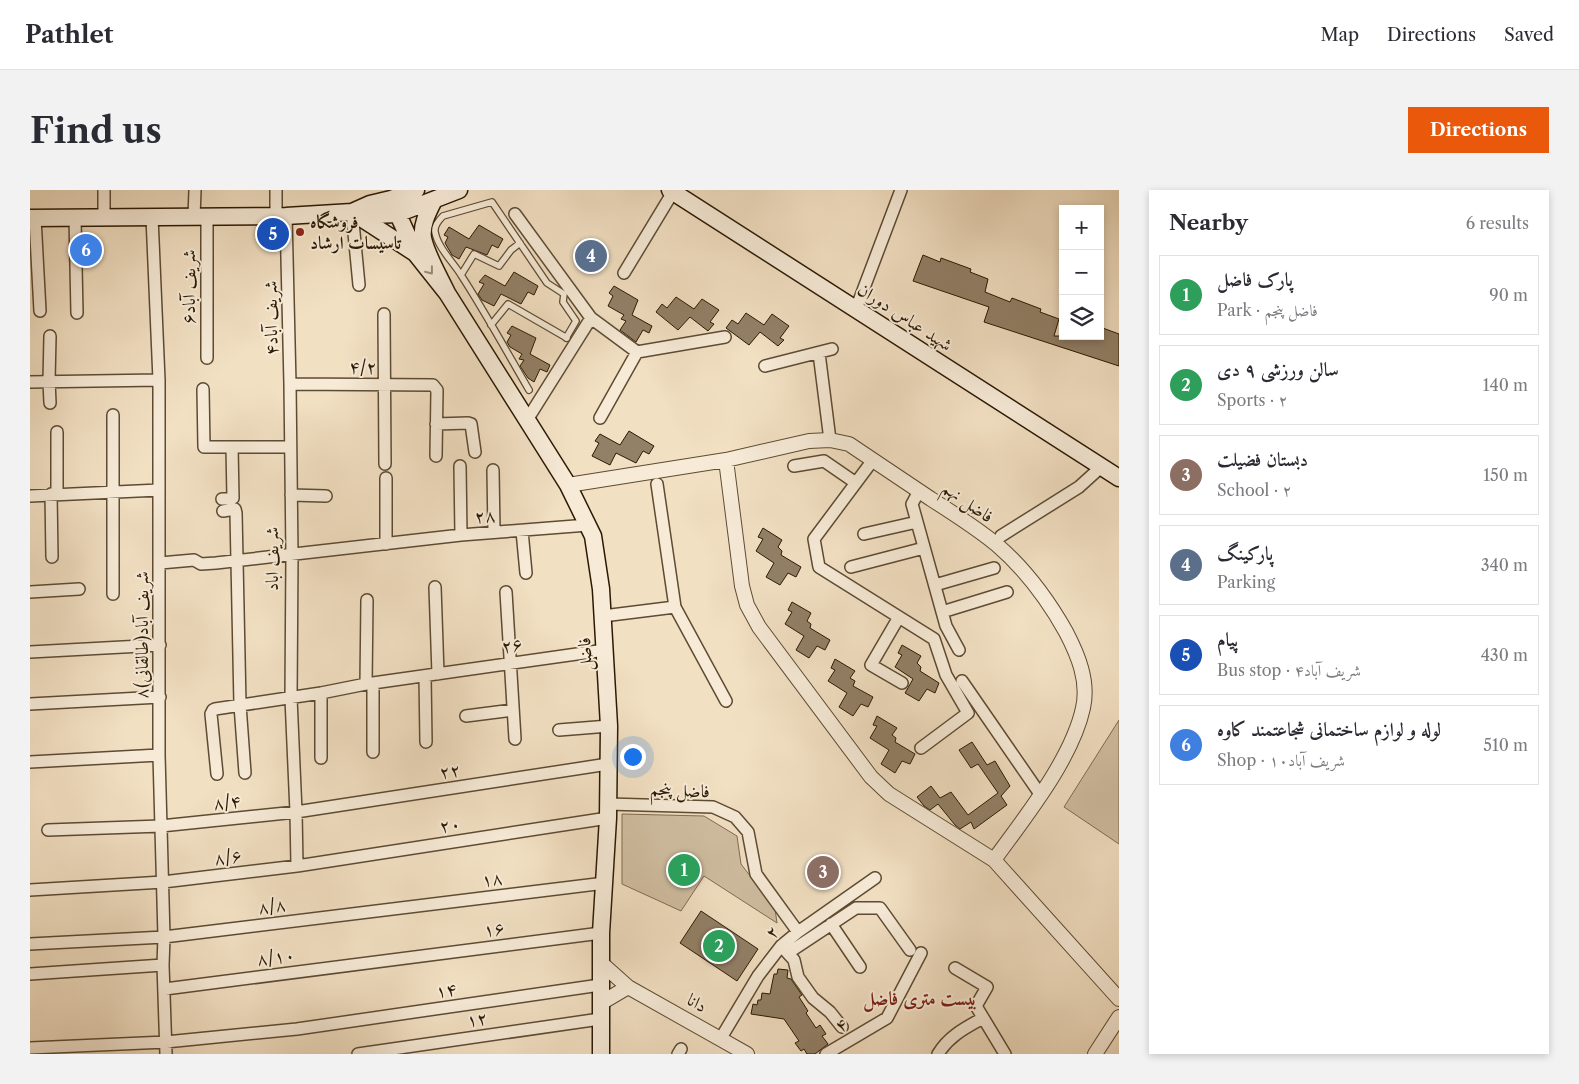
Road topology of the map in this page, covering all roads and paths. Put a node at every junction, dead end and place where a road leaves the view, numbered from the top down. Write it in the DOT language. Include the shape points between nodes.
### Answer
graph roads {
  1 [pos="104,190"];
  2 [pos="195,190"];
  3 [pos="276,190"];
  4 [pos="416,190"];
  5 [pos="459,190"];
  6 [pos="901,190"];
  7 [pos="672,191"];
  8 [pos="434,200"];
  9 [pos="394,207"];
  10 [pos="352,212"];
  11 [pos="515,214"];
  12 [pos="281,216"];
  13 [pos="104,217"];
  14 [pos="152,217"];
  15 [pos="200,217"];
  16 [pos="33,218"];
  17 [pos="75,218"];
  18 [pos="520,243"];
  19 [pos="416,254"];
  20 [pos="624,273"];
  21 [pos="461,275"];
  22 [pos="359,285"];
  23 [pos="447,293"];
  24 [pos="856,309"];
  25 [pos="40,311"];
  26 [pos="77,313"];
  27 [pos="384,314"];
  28 [pos="591,318"];
  29 [pos="491,325"];
  30 [pos="50,336"];
  31 [pos="725,337"];
  32 [pos="571,340"];
  33 [pos="832,350"];
  34 [pos="637,352"];
  35 [pos="819,353"];
  36 [pos="207,358"];
  37 [pos="765,366"];
  38 [pos="159,380"];
  39 [pos="30,382"];
  40 [pos="49,382"];
  41 [pos="290,384"];
  42 [pos="385,385"];
  43 [pos="203,389"];
  44 [pos="529,390"];
  45 [pos="50,403"];
  46 [pos="114,415"];
  47 [pos="600,418"];
  48 [pos="290,420"];
  49 [pos="527,420"];
  50 [pos="436,424"];
  51 [pos="57,432"];
  52 [pos="830,440"];
  53 [pos="232,447"];
  54 [pos="290,447"];
  55 [pos="475,452"];
  56 [pos="436,456"];
  57 [pos="726,460"];
  58 [pos="873,460"];
  59 [pos="385,464"];
  60 [pos="460,466"];
  61 [pos="794,466"];
  62 [pos="1101,467"];
  63 [pos="493,470"];
  64 [pos="386,478"];
  65 [pos="1119,478"];
  66 [pos="856,483"];
  67 [pos="657,484"];
  68 [pos="568,486"];
  69 [pos="159,490"];
  70 [pos="919,491"];
  71 [pos="112,492"];
  72 [pos="54,494"];
  73 [pos="291,495"];
  74 [pos="30,496"];
  75 [pos="326,496"];
  76 [pos="917,522"];
  77 [pos="588,525"];
  78 [pos="522,531"];
  79 [pos="494,532"];
  80 [pos="864,534"];
  81 [pos="460,535"];
  82 [pos="1001,536"];
  83 [pos="386,544"];
  84 [pos="924,548"];
  85 [pos="292,555"];
  86 [pos="52,557"];
  87 [pos="238,561"];
  88 [pos="160,563"];
  89 [pos="851,567"];
  90 [pos="994,568"];
  91 [pos="526,573"];
  92 [pos="934,585"];
  93 [pos="435,587"];
  94 [pos="80,589"];
  95 [pos="30,592"];
  96 [pos="506,592"];
  97 [pos="1007,592"];
  98 [pos="113,594"];
  99 [pos="367,600"];
  100 [pos="675,607"];
  101 [pos="942,612"];
  102 [pos="603,616"];
  103 [pos="899,617"];
  104 [pos="160,645"];
  105 [pos="605,650"];
  106 [pos="959,650"];
  107 [pos="30,652"];
  108 [pos="510,663"];
  109 [pos="438,674"];
  110 [pos="424,676"];
  111 [pos="962,681"];
  112 [pos="370,683"];
  113 [pos="902,683"];
  114 [pos="321,693"];
  115 [pos="160,697"];
  116 [pos="291,698"];
  117 [pos="726,701"];
  118 [pos="30,704"];
  119 [pos="240,705"];
  120 [pos="513,710"];
  121 [pos="466,716"];
  122 [pos="609,726"];
  123 [pos="559,730"];
  124 [pos="515,739"];
  125 [pos="426,742"];
  126 [pos="921,748"];
  127 [pos="373,752"];
  128 [pos="159,755"];
  129 [pos="322,758"];
  130 [pos="30,762"];
  131 [pos="608,764"];
  132 [pos="245,772"];
  133 [pos="217,774"];
  134 [pos="1040,794"];
  135 [pos="608,811"];
  136 [pos="296,812"];
  137 [pos="161,826"];
  138 [pos="48,830"];
  139 [pos="994,860"];
  140 [pos="297,866"];
  141 [pos="875,878"];
  142 [pos="162,882"];
  143 [pos="605,883"];
  144 [pos="30,890"];
  145 [pos="384,910"];
  146 [pos="831,924"];
  147 [pos="798,932"];
  148 [pos="601,933"];
  149 [pos="164,937"];
  150 [pos="30,944"];
  151 [pos="784,950"];
  152 [pos="391,960"];
  153 [pos="600,962"];
  154 [pos="163,965"];
  155 [pos="860,967"];
  156 [pos="954,968"];
  157 [pos="30,974"];
  158 [pos="600,985"];
  159 [pos="628,986"];
  160 [pos="165,989"];
  161 [pos="1119,999"];
  162 [pos="600,1011"];
  163 [pos="1119,1017"];
  164 [pos="983,1018"];
  165 [pos="842,1027"];
  166 [pos="721,1038"];
  167 [pos="166,1042"];
  168 [pos="30,1048"];
  169 [pos="166,1054"];
  170 [pos="358,1054"];
  171 [pos="601,1054"];
  172 [pos="747,1054"];
  173 [pos="826,1054"];
  174 [pos="938,1054"];
  175 [pos="1005,1054"];
  176 [pos="1095,1054"];
  1 -- 13 [label="street"];
  2 -- 15 [label="street, شریف آباد۶"];
  3 -- 12 [label="street, ۴شریف آباد"];
  4 -- 9 [label="main road"];
  5 -- 8 [label="main road"];
  6 -- 24 [label="street"];
  7 -- 20 [label="street"];
  7 -- 24 [label="main road, شهید عباس دوران"];
  8 -- 9 [label="main road"];
  8 -- 23 [label="main road" via="427,214 423,237"];
  9 -- 10 [label="main road" via="373,215"];
  9 -- 19 [label="main road"];
  10 -- 12 [label="main road"];
  10 -- 19 [label="main road"];
  10 -- 22 [label="street"];
  11 -- 28 [label="street"];
  12 -- 15 [label="main road"];
  12 -- 41 [label="street, ۴شریف آباد"];
  13 -- 14 [label="main road"];
  13 -- 17 [label="main road"];
  14 -- 15 [label="main road"];
  14 -- 38 [label="street, ۸شریف آباد(طالقانی)"];
  15 -- 36 [label="street, شریف آباد۶"];
  16 -- 17 [label="main road"];
  16 -- 25 [label="street"];
  17 -- 26 [label="street"];
  18 -- 21 [label="lane" via="499,266 474,254"];
  18 -- 21 [label="lane" via="492,202 443,216 435,228 436,234"];
  18 -- 32 [label="lane" via="548,283 564,294 563,302 576,322"];
  19 -- 23 [label="main road, one-way"];
  21 -- 29 [label="lane"];
  23 -- 49 [label="main road, فاضل"];
  24 -- 62 [label="main road, شهید عباس دوران"];
  27 -- 42 [label="street"];
  28 -- 32 [label="street"];
  28 -- 34 [label="street"];
  29 -- 32 [label="lane" via="508,304"];
  29 -- 44 [label="lane"];
  30 -- 40 [label="street"];
  31 -- 34 [label="street"];
  32 -- 49 [label="street"];
  33 -- 35 [label="street"];
  34 -- 47 [label="street"];
  35 -- 37 [label="street"];
  35 -- 52 [label="street"];
  38 -- 40 [label="street"];
  38 -- 69 [label="street, ۸شریف آباد(طالقانی)"];
  39 -- 40 [label="street"];
  40 -- 45 [label="street"];
  41 -- 42 [label="street, ۴/۲"];
  41 -- 48 [label="street, ۴شریف آباد"];
  42 -- 50 [label="street, ۴/۲" via="436,386"];
  42 -- 59 [label="street"];
  43 -- 53 [label="street" via="204,447"];
  46 -- 71 [label="street"];
  48 -- 54 [label="street, شریف اباد"];
  49 -- 68 [label="main road, فاضل"];
  50 -- 55 [label="street" via="471,424"];
  50 -- 56 [label="street"];
  51 -- 72 [label="street"];
  52 -- 57 [label="street, فاضل نهم" via="808,441"];
  52 -- 58 [label="street, فاضل نهم" via="849,444"];
  53 -- 54 [label="street"];
  53 -- 87 [label="street" via="233,498 222,505 236,512"];
  54 -- 73 [label="street, شریف اباد"];
  57 -- 68 [label="street, فاضل نهم"];
  57 -- 139 [label="street" via="742,586 747,605 759,627 871,777 889,794"];
  58 -- 66 [label="street"];
  58 -- 70 [label="street, فاضل نهم"];
  60 -- 81 [label="street"];
  61 -- 66 [label="street" via="824,461"];
  62 -- 65 [label="main road, شهید عباس دوران"];
  62 -- 82 [label="street" via="1079,487"];
  63 -- 79 [label="street"];
  64 -- 83 [label="street"];
  66 -- 103 [label="street" via="814,539 819,567"];
  67 -- 100 [label="street"];
  68 -- 77 [label="main road, فاضل"];
  69 -- 71 [label="street"];
  69 -- 88 [label="street, ۸شریف آباد(طالقانی)"];
  70 -- 76 [label="street" via="912,504"];
  70 -- 134 [label="street, فاضل نهم" via="997,545 1055,612 1076,650 1084,678 1084,706 1077,732 1065,756"];
  71 -- 72 [label="street"];
  71 -- 98 [label="street"];
  72 -- 74 [label="street"];
  72 -- 86 [label="street"];
  73 -- 75 [label="street"];
  73 -- 85 [label="street, شریف اباد"];
  76 -- 80 [label="street"];
  76 -- 84 [label="street"];
  77 -- 78 [label="street, ۲۸"];
  77 -- 102 [label="main road, فاضل" via="593,536"];
  78 -- 79 [label="street, ۲۸"];
  78 -- 91 [label="street"];
  79 -- 81 [label="street, ۲۸"];
  81 -- 83 [label="street, ۲۸"];
  83 -- 85 [label="street, ۲۸"];
  84 -- 89 [label="street"];
  84 -- 92 [label="street"];
  85 -- 87 [label="street, ۲۸"];
  85 -- 116 [label="street, شریف اباد"];
  87 -- 88 [label="street, ۲۸"];
  87 -- 119 [label="street"];
  88 -- 104 [label="street, ۸شریف آباد(طالقانی)"];
  90 -- 92 [label="street"];
  92 -- 101 [label="street"];
  93 -- 109 [label="street"];
  94 -- 95 [label="street"];
  96 -- 108 [label="street"];
  97 -- 101 [label="street"];
  99 -- 112 [label="street"];
  100 -- 102 [label="street"];
  100 -- 117 [label="street"];
  101 -- 106 [label="street"];
  102 -- 105 [label="main road, فاضل"];
  103 -- 113 [label="street" via="871,665"];
  103 -- 126 [label="street" via="934,639 946,675 968,713"];
  104 -- 107 [label="street"];
  104 -- 115 [label="street, ۸شریف آباد(طالقانی)"];
  105 -- 108 [label="street, ۲۶"];
  105 -- 122 [label="main road, فاضل"];
  108 -- 109 [label="street, ۲۶"];
  108 -- 120 [label="street"];
  109 -- 110 [label="street, ۲۶"];
  110 -- 112 [label="street, ۲۶"];
  110 -- 125 [label="street"];
  111 -- 134 [label="street"];
  112 -- 114 [label="street, ۲۶"];
  112 -- 127 [label="street"];
  114 -- 116 [label="street, ۲۶"];
  114 -- 129 [label="street"];
  115 -- 118 [label="street"];
  115 -- 128 [label="street, ۸شریف آباد(طالقانی)"];
  116 -- 119 [label="street, ۲۶"];
  116 -- 136 [label="street, شریف اباد"];
  119 -- 132 [label="street"];
  119 -- 133 [label="street, ۲۶" via="213,710"];
  120 -- 121 [label="street"];
  120 -- 124 [label="street"];
  122 -- 123 [label="street"];
  122 -- 131 [label="main road, فاضل"];
  128 -- 130 [label="street"];
  128 -- 137 [label="street, ۸شریف آباد(طالقانی)"];
  131 -- 135 [label="main road, فاضل"];
  131 -- 136 [label="street, ۲۲"];
  134 -- 139 [label="street, فاضل نهم"];
  135 -- 140 [label="street, ۲۰"];
  135 -- 143 [label="main road, فاضل"];
  135 -- 147 [label="street, فاضل پنجم" via="713,807 735,818 748,832 756,874"];
  136 -- 137 [label="street, ۸/۴"];
  136 -- 140 [label="street, شریف اباد"];
  137 -- 138 [label="street, ۸/۴"];
  137 -- 142 [label="street, ۸شریف آباد(طالقانی)"];
  139 -- 161 [label="street"];
  140 -- 142 [label="street, ۸/۶"];
  141 -- 147 [label="street, ۲"];
  142 -- 144 [label="street, ۸/۶"];
  142 -- 149 [label="street, ۸شریف آباد(طالقانی)"];
  143 -- 145 [label="street, ۱۸"];
  143 -- 148 [label="main road, فاضل"];
  145 -- 149 [label="street, ۸/۸"];
  146 -- 151 [label="street"];
  146 -- 155 [label="street"];
  146 -- 173 [label="street, ۴" via="856,908 880,908 916,951 887,1018"];
  147 -- 151 [label="street, ۲"];
  148 -- 152 [label="street, ۱۶"];
  148 -- 153 [label="main road, فاضل"];
  149 -- 150 [label="street, ۸/۸"];
  149 -- 154 [label="street, ۸شریف آباد(طالقانی)"];
  151 -- 165 [label="street" via="794,960 798,977 813,998"];
  151 -- 166 [label="street, ۲" via="758,976"];
  152 -- 160 [label="street, ۸/۱۰"];
  153 -- 158 [label="main road, فاضل"];
  153 -- 159 [label="street, دانا"];
  154 -- 157 [label="street"];
  154 -- 160 [label="street, ۸شریف آباد(طالقانی)"];
  156 -- 164 [label="street" via="987,987 976,1006"];
  158 -- 162 [label="main road, فاضل"];
  158 -- 167 [label="street, ۱۴" via="297,1029"];
  159 -- 162 [label="street"];
  159 -- 166 [label="street, دانا"];
  160 -- 167 [label="street, ۸شریف آباد(طالقانی)"];
  162 -- 170 [label="street, ۱۲"];
  162 -- 171 [label="main road, فاضل"];
  163 -- 176 [label="street"];
  164 -- 174 [label="street" via="955,1034"];
  164 -- 175 [label="street"];
  166 -- 172 [label="street, دانا"];
  167 -- 168 [label="street, ۱۴"];
  167 -- 169 [label="street, ۸شریف آباد(طالقانی)"];
}
